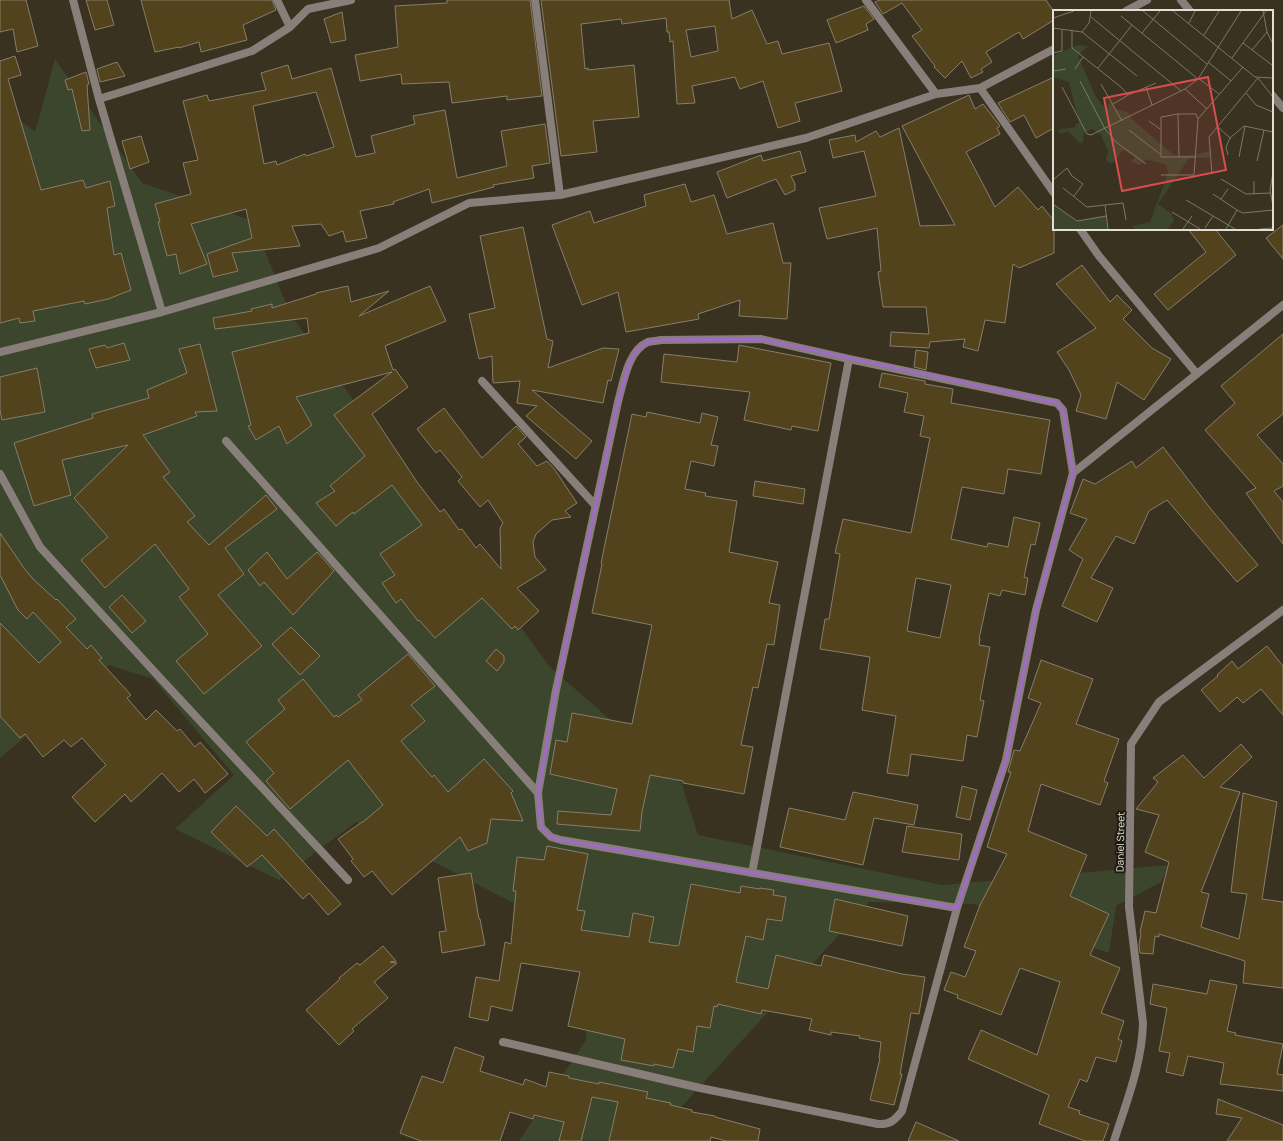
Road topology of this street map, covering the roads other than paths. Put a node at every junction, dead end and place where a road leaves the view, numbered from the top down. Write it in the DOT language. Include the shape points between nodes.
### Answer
graph roads {
  1 [pos="73,0"];
  2 [pos="277,0"];
  3 [pos="351,0"];
  4 [pos="535,0"];
  5 [pos="866,0"];
  6 [pos="1147,0"];
  7 [pos="1181,0"];
  8 [pos="1128,10"];
  9 [pos="1189,10"];
  10 [pos="290,26"];
  11 [pos="1053,50"];
  12 [pos="980,88"];
  13 [pos="936,94"];
  14 [pos="1273,96"];
  15 [pos="99,99"];
  16 [pos="1283,108"];
  17 [pos="1053,192"];
  18 [pos="560,195"];
  19 [pos="1081,230"];
  20 [pos="1283,304"];
  21 [pos="162,312"];
  22 [pos="0,352"];
  23 [pos="849,359"];
  24 [pos="1197,374"];
  25 [pos="482,381"];
  26 [pos="226,441"];
  27 [pos="1073,473"];
  28 [pos="0,474"];
  29 [pos="596,505"];
  30 [pos="1283,611"];
  31 [pos="538,793"];
  32 [pos="752,873"];
  33 [pos="348,880"];
  34 [pos="957,908"];
  35 [pos="503,1042"];
  36 [pos="1114,1141"];
  1 -- 15 [label="street"];
  2 -- 10 [label="street"];
  3 -- 10 [label="street" via="308,9"];
  4 -- 18 [label="street"];
  5 -- 13 [label="street"];
  6 -- 8 [label="street"];
  7 -- 9 [label="street"];
  10 -- 15 [label="street" via="252,51"];
  11 -- 12 [label="street"];
  12 -- 13 [label="street"];
  12 -- 17 [label="street"];
  13 -- 18 [label="street" via="806,138"];
  14 -- 16 [label="street"];
  15 -- 21 [label="street"];
  18 -- 21 [label="street" via="469,203 379,248"];
  19 -- 24 [label="street" via="1099,256"];
  20 -- 24 [label="street"];
  21 -- 22 [label="street"];
  23 -- 27 [label="street" via="1057,403 1063,410"];
  23 -- 29 [label="street" via="761,339 648,342 638,349 630,361 618,402"];
  23 -- 32 [label="street"];
  24 -- 27 [label="street"];
  25 -- 29 [label="street"];
  26 -- 31 [label="street"];
  27 -- 34 [label="street" via="1036,610 1006,760"];
  28 -- 33 [label="street" via="40,547"];
  29 -- 31 [label="street" via="556,690"];
  30 -- 36 [label="street, Daniel Street" via="1159,702 1130,744 1129,907 1143,1024 1140,1056"];
  31 -- 32 [label="street" via="541,827 551,837"];
  32 -- 34 [label="street"];
  34 -- 35 [label="street" via="902,1111 896,1120 887,1124 700,1088"];
}
